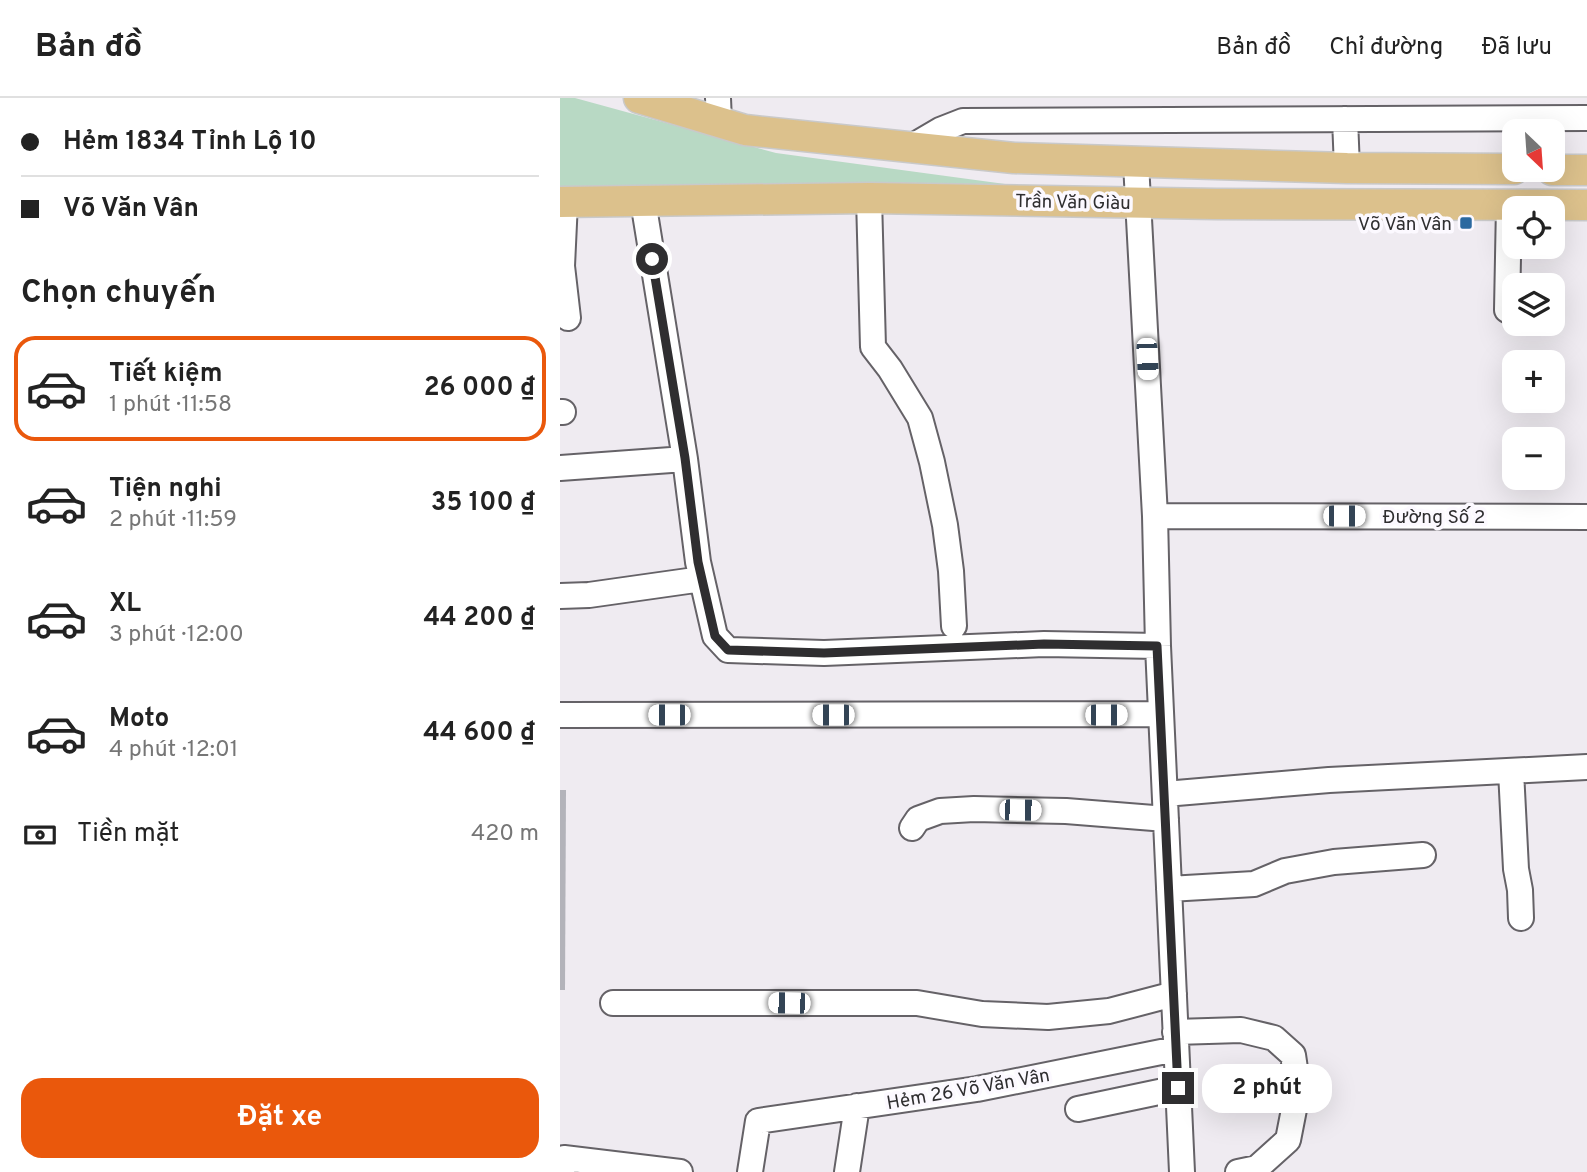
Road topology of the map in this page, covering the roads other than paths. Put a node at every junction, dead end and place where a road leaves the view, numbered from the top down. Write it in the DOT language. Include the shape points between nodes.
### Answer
graph roads {
  1 [pos="639,98"];
  2 [pos="1233,109"];
  3 [pos="719,110"];
  4 [pos="1346,118"];
  5 [pos="1587,118"];
  6 [pos="911,147"];
  7 [pos="1136,163"];
  8 [pos="1347,168"];
  9 [pos="1502,169"];
  10 [pos="1565,170"];
  11 [pos="1587,170"];
  12 [pos="869,198"];
  13 [pos="643,201"];
  14 [pos="563,202"];
  15 [pos="1139,202"];
  16 [pos="1502,205"];
  17 [pos="1565,205"];
  18 [pos="1587,205"];
  19 [pos="568,318"];
  20 [pos="685,458"];
  21 [pos="560,468"];
  22 [pos="1154,516"];
  23 [pos="1587,517"];
  24 [pos="702,579"];
  25 [pos="560,596"];
  26 [pos="954,626"];
  27 [pos="1157,646"];
  28 [pos="1161,714"];
  29 [pos="560,715"];
  30 [pos="1587,767"];
  31 [pos="1511,771"];
  32 [pos="1165,794"];
  33 [pos="1166,819"];
  34 [pos="912,828"];
  35 [pos="1423,855"];
  36 [pos="1169,889"];
  37 [pos="1521,918"];
  38 [pos="1174,994"];
  39 [pos="613,1003"];
  40 [pos="1176,1041"];
  41 [pos="1178,1088"];
  42 [pos="857,1106"];
  43 [pos="1077,1109"];
  44 [pos="562,1172"];
  45 [pos="675,1172"];
  46 [pos="750,1172"];
  47 [pos="847,1172"];
  48 [pos="1182,1172"];
  49 [pos="1189,1172"];
  50 [pos="1238,1172"];
  1 -- 3 [label="main road, Trần Văn Giàu"];
  2 -- 4 [label="street"];
  2 -- 6 [label="street" via="963,121"];
  3 -- 6 [label="main road, Trần Văn Giàu" via="745,130"];
  4 -- 5 [label="street"];
  4 -- 8 [label="street"];
  6 -- 7 [label="main road, Trần Văn Giàu" via="1014,158"];
  7 -- 8 [label="main road, Trần Văn Giàu"];
  7 -- 15 [label="street"];
  8 -- 9 [label="main road, Trần Văn Giàu"];
  10 -- 11 [label="main road"];
  12 -- 13 [label="main road, Trần Văn Giàu"];
  12 -- 15 [label="main road, Trần Văn Giàu"];
  12 -- 26 [label="street" via="873,347 920,418 944,525"];
  13 -- 14 [label="main road, Trần Văn Giàu"];
  13 -- 20 [label="street"];
  14 -- 19 [label="street" via="562,266"];
  15 -- 16 [label="main road, Trần Văn Giàu"];
  15 -- 22 [label="street"];
  17 -- 18 [label="main road, Trần Văn Giàu"];
  20 -- 21 [label="street"];
  20 -- 24 [label="street"];
  22 -- 23 [label="street, Đường Số 2"];
  22 -- 27 [label="street"];
  24 -- 25 [label="street"];
  24 -- 27 [label="street" via="715,636 728,650 824,653 1044,644"];
  27 -- 28 [label="street"];
  28 -- 29 [label="street"];
  28 -- 32 [label="street"];
  30 -- 31 [label="street"];
  31 -- 32 [label="street"];
  31 -- 37 [label="street"];
  32 -- 33 [label="street"];
  33 -- 34 [label="street" via="974,809 940,811 918,819"];
  33 -- 36 [label="street"];
  35 -- 36 [label="street" via="1334,862 1285,871 1254,884"];
  36 -- 38 [label="street"];
  38 -- 39 [label="street" via="1109,1011 1048,1017 982,1014 917,1003"];
  38 -- 40 [label="street"];
  40 -- 41 [label="street"];
  40 -- 42 [label="street, Hẻm 26 Võ Văn Vân" via="976,1088"];
  40 -- 50 [label="street, Hẻm 26 Võ Văn Vân" via="1241,1030 1274,1038 1293,1055 1298,1089 1288,1140 1257,1168"];
  41 -- 43 [label="street"];
  41 -- 48 [label="street"];
  42 -- 46 [label="street, Hẻm 26 Võ Văn Vân" via="758,1121"];
  42 -- 47 [label="street"];
  44 -- 45 [label="street" via="564,1158"];
  48 -- 49 [label="street"];
}
